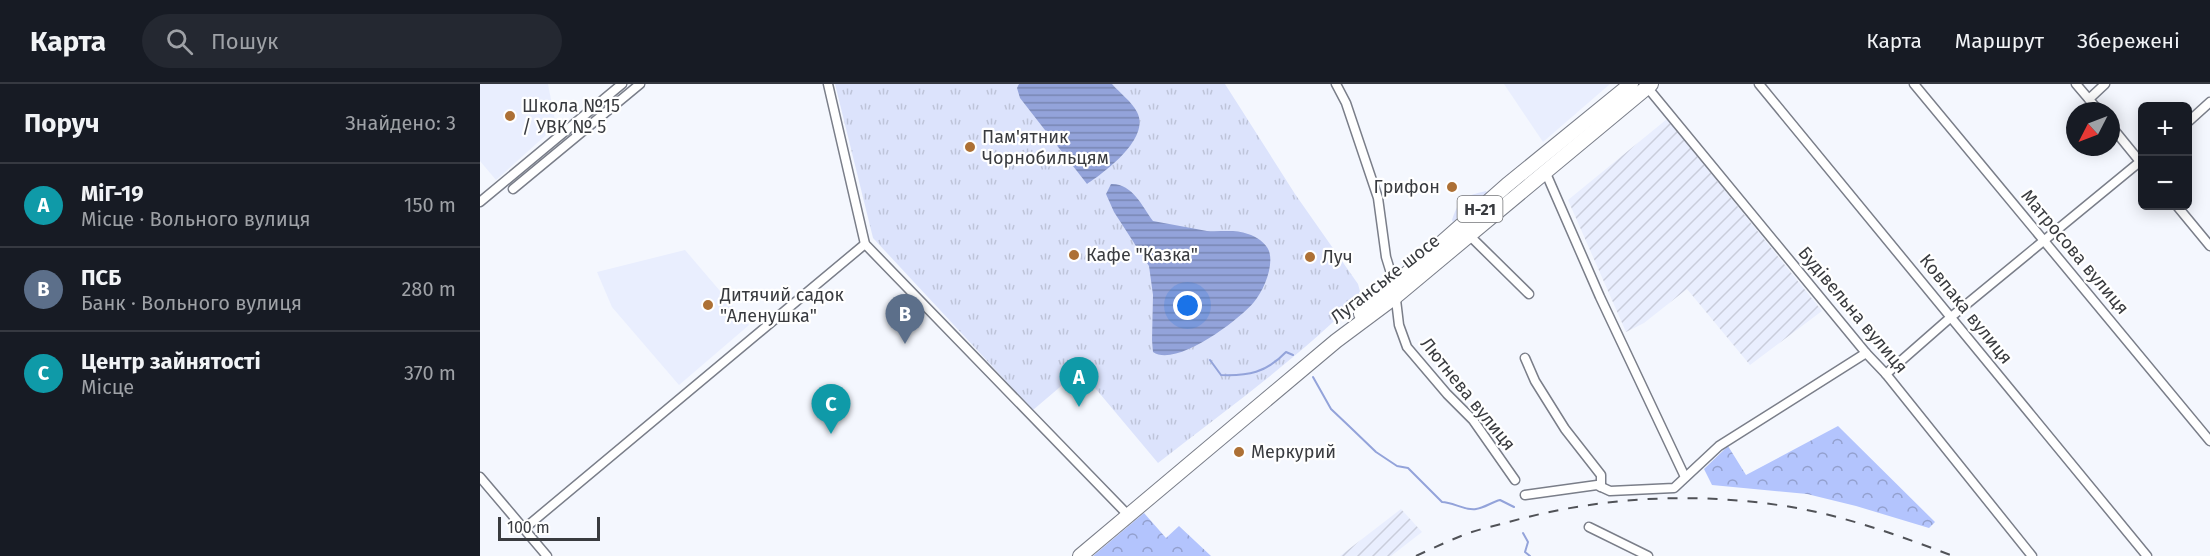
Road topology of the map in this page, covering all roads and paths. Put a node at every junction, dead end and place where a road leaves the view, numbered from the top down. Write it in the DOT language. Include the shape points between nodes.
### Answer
graph roads {
  1 [pos="622,84"];
  2 [pos="640,84"];
  3 [pos="828,84"];
  4 [pos="1336,84"];
  5 [pos="1631,84"];
  6 [pos="1759,84"];
  7 [pos="1914,84"];
  8 [pos="2076,84"];
  9 [pos="2106,84"];
  10 [pos="1649,86"];
  11 [pos="2088,99"];
  12 [pos="2091,102"];
  13 [pos="2210,102"];
  14 [pos="2192,118"];
  15 [pos="2120,136"];
  16 [pos="2138,157"];
  17 [pos="2138,165"];
  18 [pos="1545,171"];
  19 [pos="513,189"];
  20 [pos="480,202"];
  21 [pos="2180,210"];
  22 [pos="1469,235"];
  23 [pos="2044,241"];
  24 [pos="865,244"];
  25 [pos="2210,246"];
  26 [pos="1394,290"];
  27 [pos="1529,294"];
  28 [pos="1951,317"];
  29 [pos="1866,353"];
  30 [pos="1525,358"];
  31 [pos="1886,374"];
  32 [pos="2210,441"];
  33 [pos="480,477"];
  34 [pos="1685,477"];
  35 [pos="1515,480"];
  36 [pos="1601,487"];
  37 [pos="1525,495"];
  38 [pos="1128,515"];
  39 [pos="1589,527"];
  40 [pos="525,528"];
  41 [pos="547,556"];
  42 [pos="1080,556"];
  43 [pos="1648,556"];
  44 [pos="2032,556"];
  45 [pos="2147,556"];
  1 -- 20 [label="street"];
  2 -- 19 [label="street"];
  3 -- 24 [label="street"];
  4 -- 26 [label="street, Лютнева вулиця" via="1378,198"];
  5 -- 26 [label="main road, Луганське шосе / Н-21" via="1538,159"];
  6 -- 28 [label="street, Ковпака вулиця"];
  7 -- 23 [label="street, Матросова вулиця"];
  8 -- 11 [label="street"];
  9 -- 11 [label="street"];
  10 -- 18 [label="main road, Луганське шосе / Н-21"];
  10 -- 29 [label="street, Будівельна вулиця"];
  11 -- 12 [label="street"];
  13 -- 14 [label="street"];
  15 -- 16 [label="street"];
  17 -- 23 [label="street"];
  18 -- 22 [label="main road, Луганське шосе / Н-21"];
  18 -- 34 [label="street"];
  21 -- 25 [label="street"];
  22 -- 26 [label="main road, Луганське шосе / Н-21"];
  22 -- 27 [label="street"];
  23 -- 28 [label="street"];
  23 -- 32 [label="street, Матросова вулиця"];
  24 -- 38 [label="street"];
  24 -- 40 [label="street"];
  26 -- 35 [label="street, Лютнева вулиця" via="1407,347 1473,420"];
  26 -- 38 [label="main road, Луганське шосе / Н-21"];
  28 -- 31 [label="street"];
  28 -- 45 [label="street, Ковпака вулиця"];
  29 -- 31 [label="street, Будівельна вулиця"];
  29 -- 34 [label="street" via="1719,446"];
  30 -- 36 [label="street" via="1565,429 1601,474"];
  31 -- 44 [label="street, Будівельна вулиця"];
  33 -- 40 [label="street"];
  34 -- 36 [label="street" via="1674,488 1610,491"];
  36 -- 37 [label="street"];
  38 -- 42 [label="main road, Луганське шосе / Н-21"];
  39 -- 43 [label="street"];
  40 -- 41 [label="street"];
}
